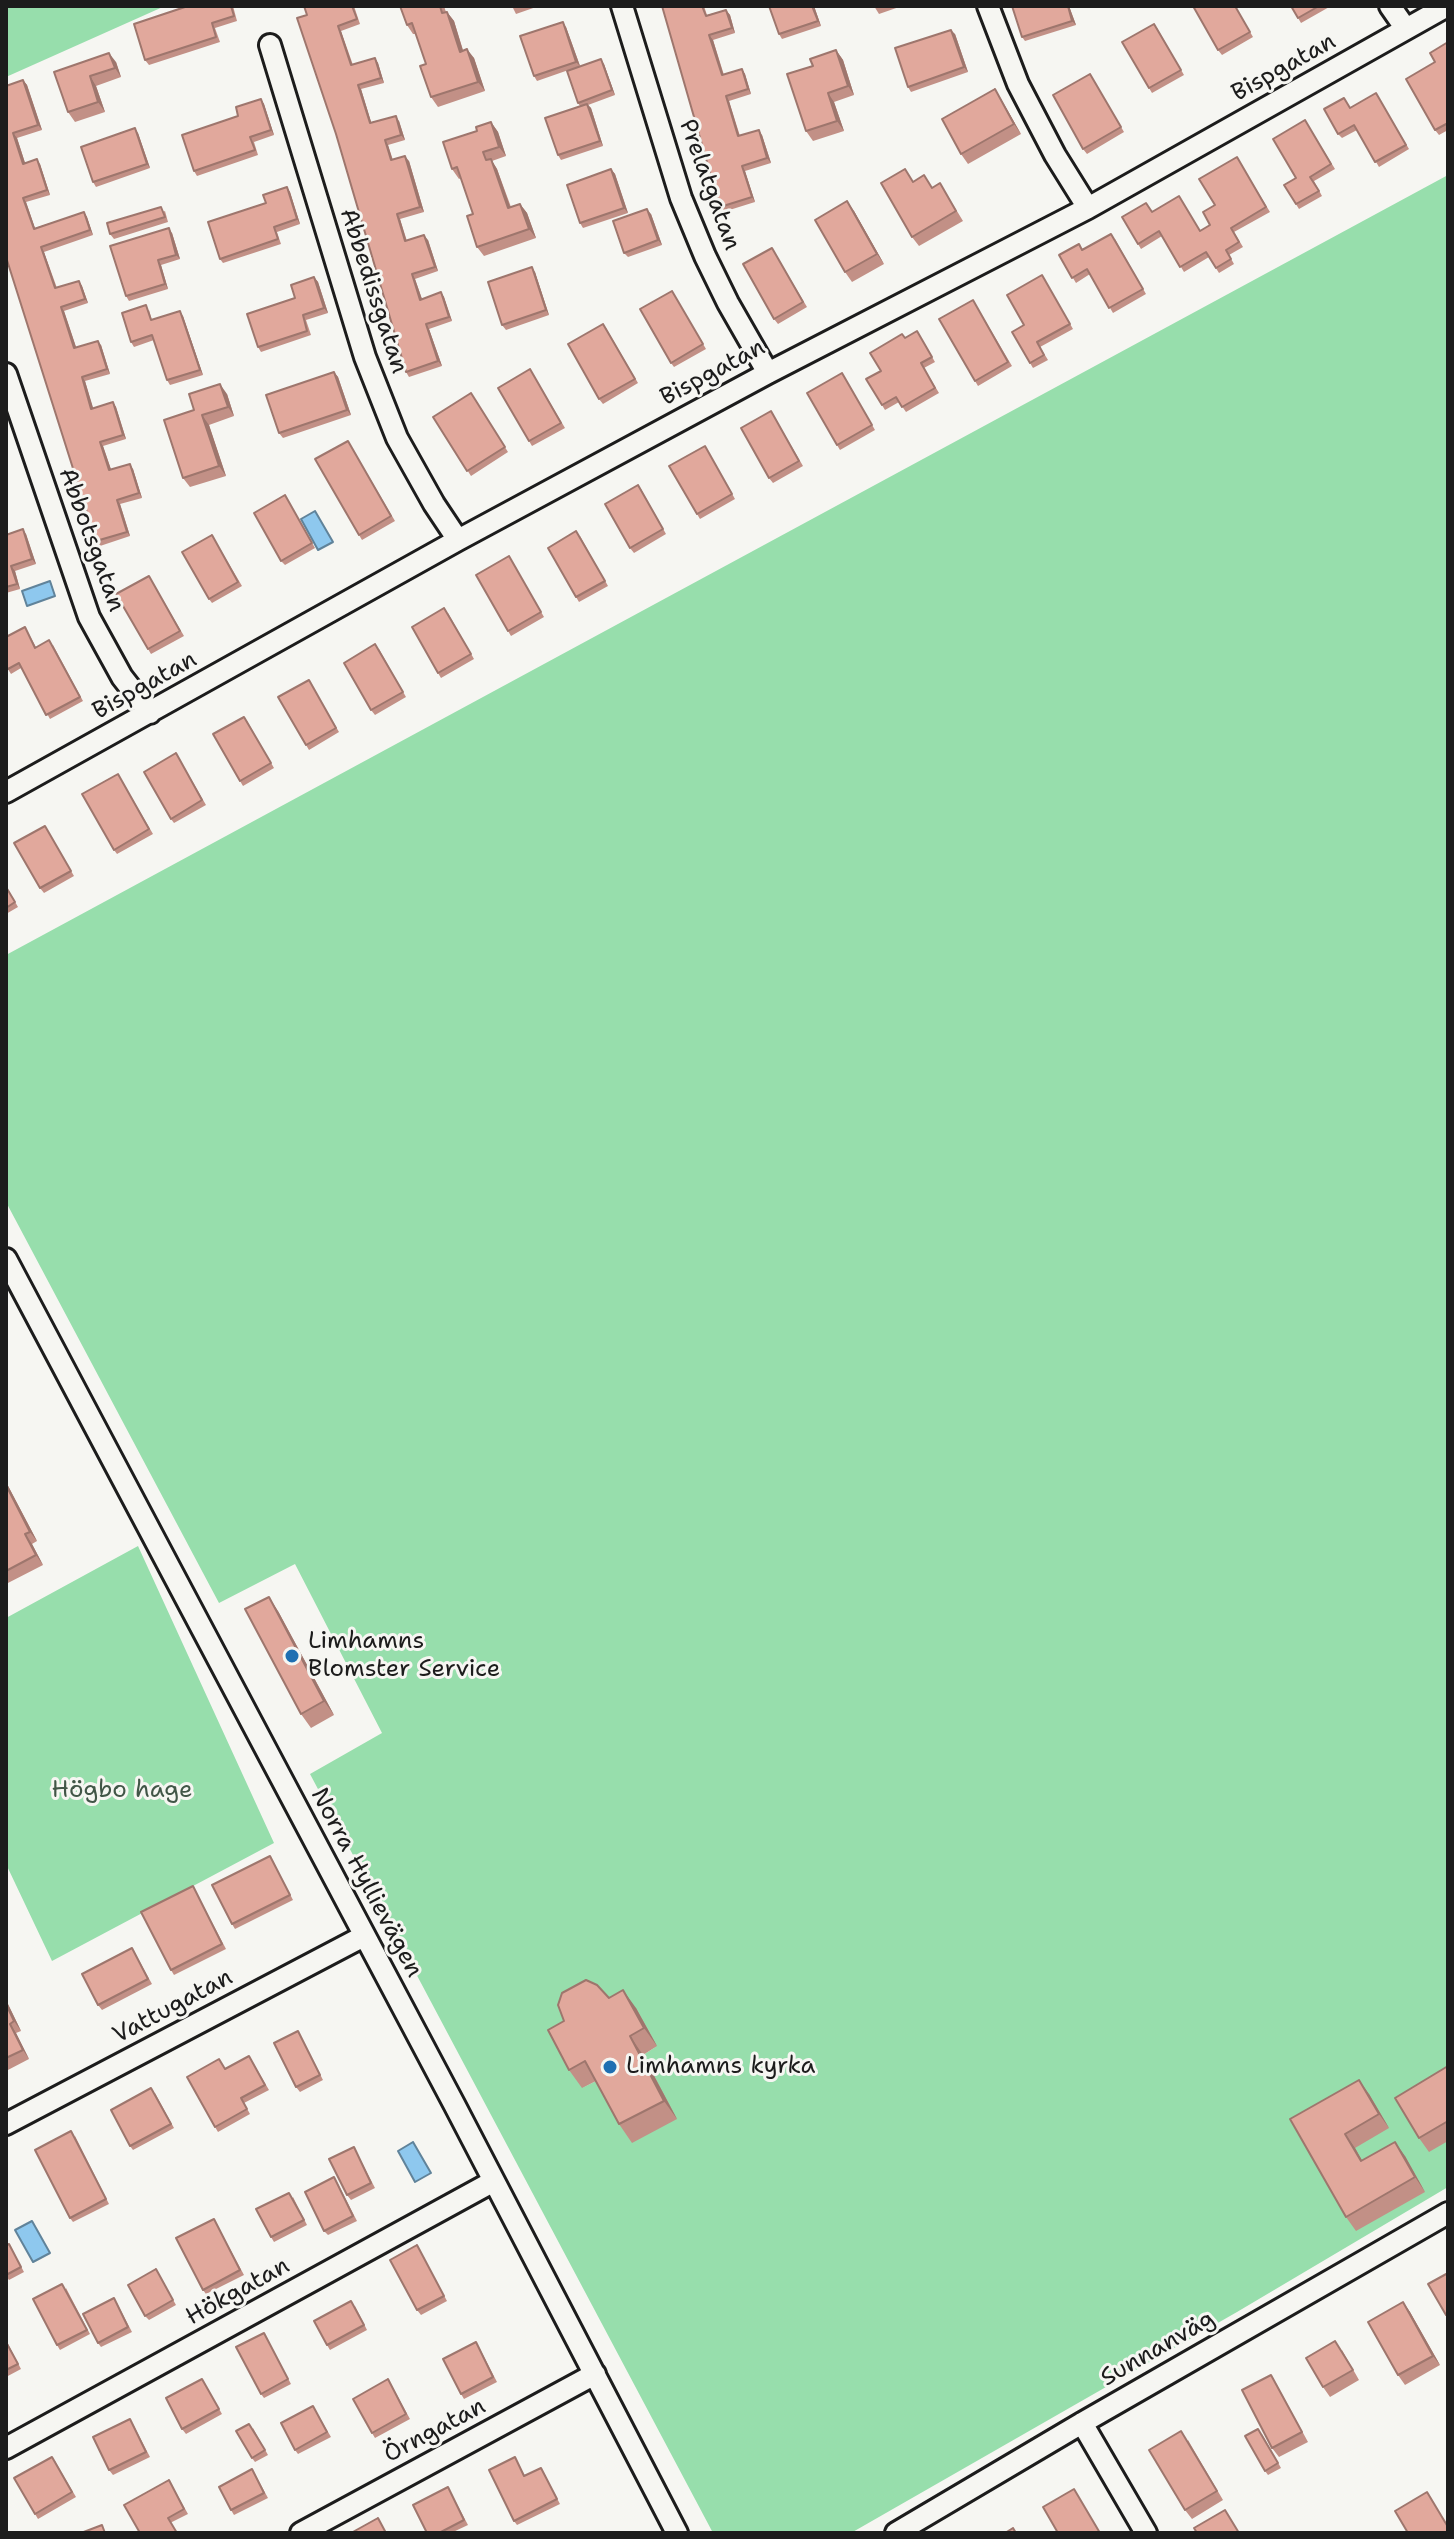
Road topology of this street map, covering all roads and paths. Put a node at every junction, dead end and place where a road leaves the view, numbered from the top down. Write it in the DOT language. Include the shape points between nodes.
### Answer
graph roads {
  1 [pos="622,6"];
  2 [pos="988,6"];
  3 [pos="1390,6"];
  4 [pos="1447,6"];
  5 [pos="1406,29"];
  6 [pos="270,45"];
  7 [pos="1088,208"];
  8 [pos="768,373"];
  9 [pos="6,374"];
  10 [pos="458,540"];
  11 [pos="150,713"];
  12 [pos="6,792"];
  13 [pos="6,1259"];
  14 [pos="364,1936"];
  15 [pos="6,2124"];
  16 [pos="494,2181"];
  17 [pos="1448,2213"];
  18 [pos="595,2374"];
  19 [pos="1082,2423"];
  20 [pos="6,2448"];
  21 [pos="301,2533"];
  22 [pos="677,2533"];
  23 [pos="896,2533"];
  24 [pos="1146,2533"];
  1 -- 8 [label="street, Prelatgatan" via="681,198 728,303"];
  2 -- 7 [label="street" via="1018,84"];
  3 -- 5 [label="street"];
  4 -- 5 [label="street, Bispgatan"];
  5 -- 7 [label="street, Bispgatan"];
  6 -- 10 [label="street, Abbedissgatan" via="365,357 397,438"];
  7 -- 8 [label="street, Bispgatan"];
  8 -- 10 [label="street, Bispgatan"];
  9 -- 11 [label="street, Abbotsgatan" via="89,617 122,677"];
  10 -- 11 [label="street, Bispgatan"];
  11 -- 12 [label="street, Bispgatan"];
  13 -- 14 [label="street, Norra Hyllievägen"];
  14 -- 15 [label="street, Vattugatan"];
  14 -- 16 [label="street, Norra Hyllievägen"];
  16 -- 18 [label="street, Norra Hyllievägen"];
  16 -- 20 [label="street, Hökgatan"];
  17 -- 19 [label="street, Sunnanväg"];
  18 -- 21 [label="street, Örngatan"];
  18 -- 22 [label="street, Norra Hyllievägen"];
  19 -- 23 [label="street, Sunnanväg"];
  19 -- 24 [label="street"];
}
